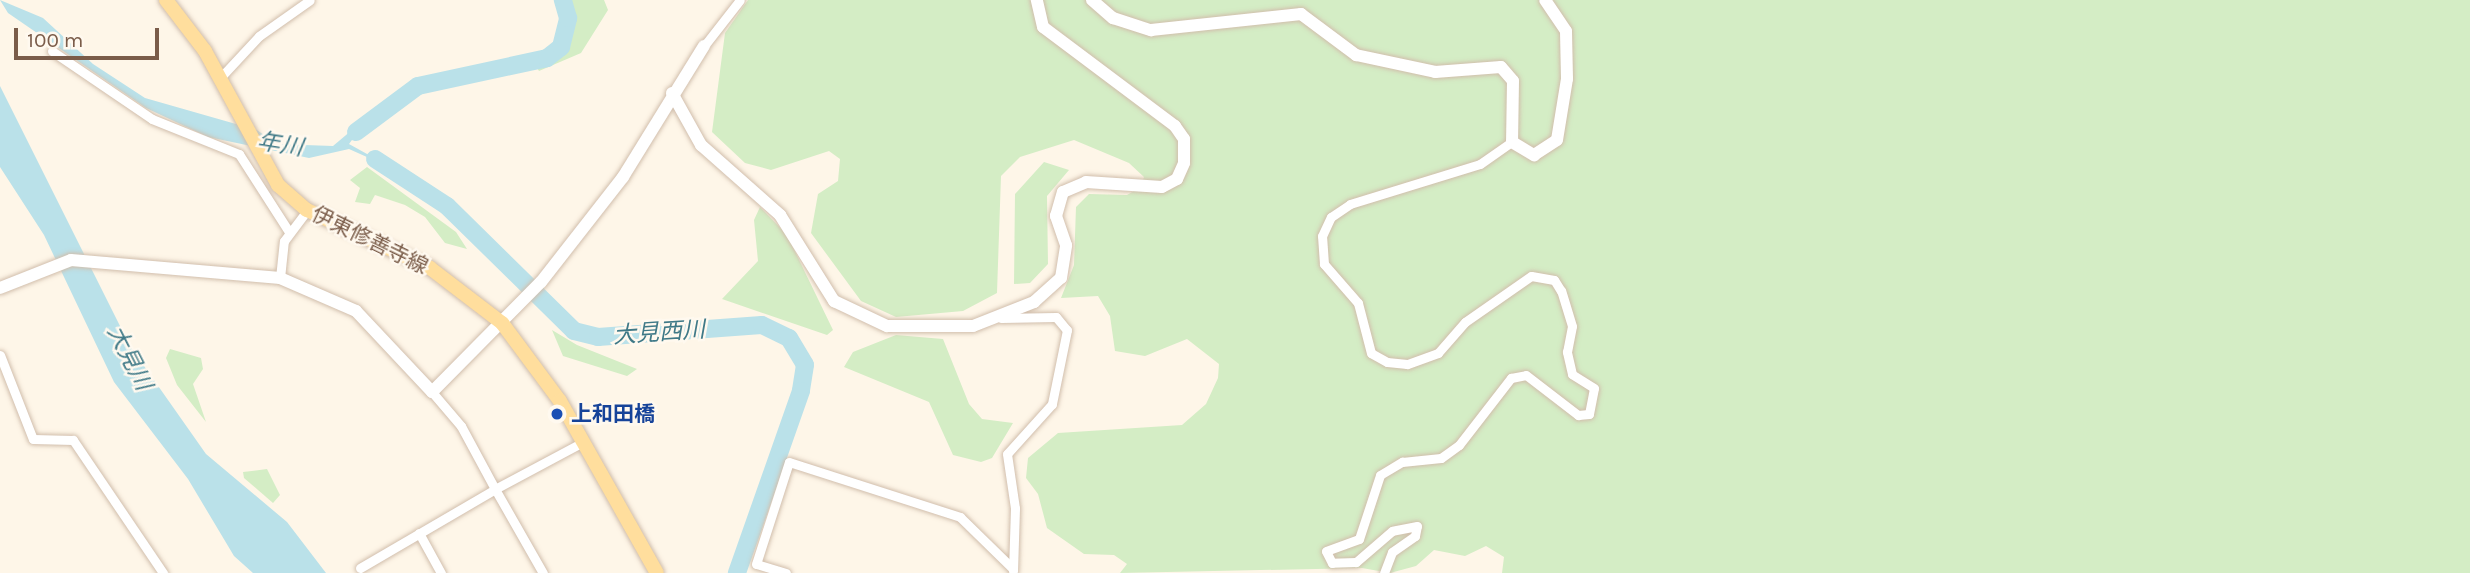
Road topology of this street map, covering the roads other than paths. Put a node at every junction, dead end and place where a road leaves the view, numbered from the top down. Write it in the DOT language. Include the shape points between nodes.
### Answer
graph roads {
  1 [pos="166,0"];
  2 [pos="310,0"];
  3 [pos="740,0"];
  4 [pos="1037,0"];
  5 [pos="1092,0"];
  6 [pos="1545,0"];
  7 [pos="704,46"];
  8 [pos="52,51"];
  9 [pos="219,78"];
  10 [pos="671,93"];
  11 [pos="1512,142"];
  12 [pos="307,210"];
  13 [pos="289,232"];
  14 [pos="280,278"];
  15 [pos="0,288"];
  16 [pos="1001,318"];
  17 [pos="502,323"];
  18 [pos="0,355"];
  19 [pos="432,392"];
  20 [pos="583,442"];
  21 [pos="495,489"];
  22 [pos="419,533"];
  23 [pos="360,568"];
  24 [pos="1013,571"];
  25 [pos="163,573"];
  26 [pos="441,573"];
  27 [pos="543,573"];
  28 [pos="657,573"];
  29 [pos="786,573"];
  30 [pos="1384,573"];
  1 -- 9 [label="main road, 伊東修善寺線"];
  2 -- 9 [label="street" via="260,36"];
  3 -- 7 [label="street"];
  4 -- 16 [label="street" via="1043,27 1175,125 1184,139 1184,163 1177,179 1162,187 1086,182 1063,192 1056,204 1068,260 1061,278"];
  5 -- 11 [label="street" via="1113,19 1151,30 1301,14 1356,55 1436,72 1501,66 1513,81"];
  6 -- 11 [label="street" via="1567,43 1560,130 1543,153 1527,153"];
  7 -- 10 [label="street"];
  8 -- 13 [label="street" via="152,119 239,154"];
  9 -- 12 [label="main road, 伊東修善寺線" via="278,185"];
  10 -- 16 [label="street" via="701,145 780,215 821,288 850,313 917,328"];
  10 -- 17 [label="street" via="623,177 541,282"];
  11 -- 30 [label="street" via="1480,164 1350,204 1331,217 1322,236 1324,264 1358,303 1371,353 1387,362 1407,364 1438,353 1465,322 1531,276 1554,280 1561,291 1572,326 1567,352 1572,374 1594,388 1589,414 1578,415 1526,375 1511,378 1459,445 1441,458 1402,461 1380,475 1359,538 1326,551 1332,563 1356,562 1392,531 1416,526 1415,536 1392,552"];
  12 -- 13 [label="street"];
  12 -- 17 [label="main road, 伊東修善寺線" via="421,262"];
  13 -- 14 [label="street"];
  14 -- 15 [label="street" via="71,260 41,267"];
  14 -- 19 [label="street" via="356,311"];
  16 -- 24 [label="street" via="1056,317 1068,330 1052,404 1007,454 1014,508"];
  17 -- 19 [label="street"];
  17 -- 20 [label="main road, 伊東修善寺線"];
  18 -- 25 [label="street" via="33,439 73,440"];
  19 -- 21 [label="street" via="461,426"];
  20 -- 21 [label="street"];
  20 -- 28 [label="main road, 伊東修善寺線"];
  21 -- 22 [label="street"];
  21 -- 27 [label="street"];
  22 -- 23 [label="street"];
  22 -- 26 [label="street"];
  24 -- 29 [label="street" via="960,517 789,462 756,564"];
}
